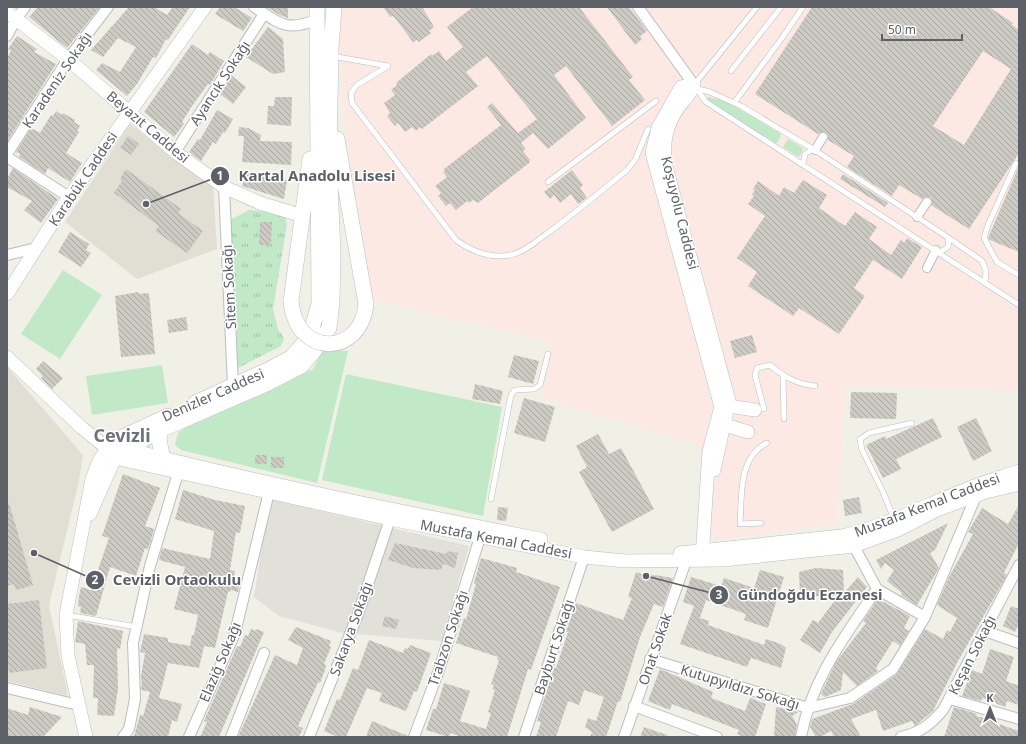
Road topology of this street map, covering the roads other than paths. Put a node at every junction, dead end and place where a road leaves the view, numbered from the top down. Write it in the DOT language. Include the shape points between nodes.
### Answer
graph roads {
  1 [pos="25,7"];
  2 [pos="108,7"];
  3 [pos="206,7"];
  4 [pos="254,7"];
  5 [pos="334,7"];
  6 [pos="638,7"];
  7 [pos="757,7"];
  8 [pos="781,7"];
  9 [pos="803,7"];
  10 [pos="264,14"];
  11 [pos="316,14"];
  12 [pos="11,15"];
  13 [pos="7,36"];
  14 [pos="331,56"];
  15 [pos="68,58"];
  16 [pos="731,71"];
  17 [pos="696,87"];
  18 [pos="323,93"];
  19 [pos="656,101"];
  20 [pos="734,103"];
  21 [pos="129,112"];
  22 [pos="648,129"];
  23 [pos="823,137"];
  24 [pos="814,150"];
  25 [pos="175,152"];
  26 [pos="7,155"];
  27 [pos="1016,163"];
  28 [pos="804,164"];
  29 [pos="548,182"];
  30 [pos="224,187"];
  31 [pos="69,197"];
  32 [pos="927,202"];
  33 [pos="303,216"];
  34 [pos="917,217"];
  35 [pos="949,238"];
  36 [pos="36,248"];
  37 [pos="938,251"];
  38 [pos="7,255"];
  39 [pos="926,268"];
  40 [pos="1019,275"];
  41 [pos="984,282"];
  42 [pos="7,294"];
  43 [pos="1019,305"];
  44 [pos="548,354"];
  45 [pos="7,357"];
  46 [pos="784,376"];
  47 [pos="233,386"];
  48 [pos="815,386"];
  49 [pos="729,406"];
  50 [pos="760,409"];
  51 [pos="784,419"];
  52 [pos="912,423"];
  53 [pos="725,425"];
  54 [pos="160,430"];
  55 [pos="748,432"];
  56 [pos="767,443"];
  57 [pos="116,449"];
  58 [pos="163,458"];
  59 [pos="1019,471"];
  60 [pos="178,473"];
  61 [pos="1019,484"];
  62 [pos="269,492"];
  63 [pos="976,496"];
  64 [pos="491,499"];
  65 [pos="391,514"];
  66 [pos="895,520"];
  67 [pos="761,523"];
  68 [pos="481,532"];
  69 [pos="854,546"];
  70 [pos="707,556"];
  71 [pos="584,557"];
  72 [pos="686,561"];
  73 [pos="1019,565"];
  74 [pos="877,589"];
  75 [pos="66,615"];
  76 [pos="925,617"];
  77 [pos="136,628"];
  78 [pos="985,631"];
  79 [pos="1019,643"];
  80 [pos="264,654"];
  81 [pos="650,659"];
  82 [pos="7,688"];
  83 [pos="950,699"];
  84 [pos="78,705"];
  85 [pos="634,706"];
  86 [pos="808,708"];
  87 [pos="1019,719"];
  88 [pos="915,736"];
  89 [pos="86,737"];
  90 [pos="123,737"];
  91 [pos="189,737"];
  92 [pos="231,737"];
  93 [pos="309,737"];
  94 [pos="414,737"];
  95 [pos="524,737"];
  96 [pos="624,737"];
  97 [pos="717,737"];
  98 [pos="801,737"];
  99 [pos="901,737"];
  1 -- 12 [label="street"];
  2 -- 15 [label="street, Karadeniz Sokağı"];
  3 -- 21 [label="street, Karabük Caddesi"];
  4 -- 10 [label="street"];
  5 -- 14 [label="main road, Denizler Caddesi"];
  6 -- 17 [label="street"];
  7 -- 17 [label="lane"];
  8 -- 16 [label="lane"];
  9 -- 20 [label="lane"];
  10 -- 11 [label="street" via="285,26 298,26"];
  10 -- 25 [label="street, Ayancık Sokağı"];
  11 -- 18 [label="main road, Denizler Caddesi"];
  12 -- 13 [label="street"];
  12 -- 15 [label="street, Beyazıt Caddesi"];
  14 -- 18 [label="main road, Denizler Caddesi"];
  14 -- 22 [label="lane" via="388,66 357,85 351,93 352,103 456,240 466,248 479,253 511,255 522,252 554,229 627,170 635,160"];
  15 -- 21 [label="street, Beyazıt Caddesi"];
  15 -- 26 [label="street, Karadeniz Sokağı"];
  17 -- 20 [label="lane"];
  17 -- 28 [label="lane" via="706,102"];
  17 -- 49 [label="street, Koşuyolu Caddesi" via="678,109 664,144 666,163"];
  17 -- 70 [label="street, Koşuyolu Caddesi" via="680,87 658,128 652,153 721,407 709,451"];
  18 -- 33 [label="main road, Denizler Caddesi"];
  18 -- 33 [label="main road, Denizler Caddesi, bridge" via="344,186 366,304 362,323 343,341 324,343 307,337 294,320 291,301"];
  18 -- 47 [label="main road, Denizler Caddesi" via="319,304 316,317 305,342 292,357"];
  18 -- 54 [label="main road, Denizler Caddesi" via="329,156 333,254 329,328 302,366"];
  19 -- 29 [label="lane"];
  20 -- 24 [label="lane"];
  21 -- 25 [label="street, Beyazıt Caddesi"];
  21 -- 31 [label="street, Karabük Caddesi"];
  23 -- 24 [label="street"];
  24 -- 28 [label="lane" via="805,154"];
  24 -- 34 [label="lane"];
  25 -- 30 [label="street, Beyazıt Caddesi"];
  26 -- 31 [label="street, Karadeniz Sokağı"];
  27 -- 40 [label="lane" via="984,238 997,262"];
  28 -- 37 [label="lane"];
  30 -- 33 [label="street, Beyazıt Caddesi" via="260,203"];
  30 -- 47 [label="street, Sitem Sokağı"];
  31 -- 36 [label="street, Karabük Caddesi"];
  32 -- 34 [label="street"];
  34 -- 35 [label="lane"];
  35 -- 37 [label="lane" via="948,247"];
  35 -- 41 [label="lane" via="982,261 986,271"];
  36 -- 38 [label="street"];
  36 -- 42 [label="street, Karabük Caddesi"];
  37 -- 39 [label="street"];
  37 -- 41 [label="lane"];
  41 -- 43 [label="lane"];
  44 -- 64 [label="lane" via="540,385 534,389 515,390 511,395"];
  45 -- 57 [label="street" via="82,428"];
  46 -- 48 [label="lane" via="802,385"];
  46 -- 50 [label="lane" via="770,365 757,368 755,375"];
  46 -- 51 [label="lane"];
  47 -- 57 [label="main road, Denizler Caddesi"];
  49 -- 50 [label="street"];
  49 -- 53 [label="street, Koşuyolu Caddesi"];
  52 -- 66 [label="lane" via="869,433 860,439 862,450"];
  53 -- 55 [label="street"];
  53 -- 70 [label="street, Koşuyolu Caddesi" via="714,469"];
  54 -- 57 [label="main road, Denizler Caddesi"];
  54 -- 58 [label="main road" via="159,440"];
  56 -- 67 [label="lane" via="757,447 742,480 740,524"];
  57 -- 58 [label="street, Mustafa Kemal Caddesi"];
  57 -- 60 [label="street, Mustafa Kemal Caddesi"];
  57 -- 75 [label="street" via="82,532"];
  58 -- 65 [label="street, Mustafa Kemal Caddesi"];
  59 -- 66 [label="street, Mustafa Kemal Caddesi" via="967,489"];
  60 -- 62 [label="street, Mustafa Kemal Caddesi"];
  60 -- 77 [label="street" via="150,566"];
  61 -- 63 [label="street, Mustafa Kemal Caddesi"];
  62 -- 65 [label="street, Mustafa Kemal Caddesi"];
  62 -- 91 [label="street, Elaziğ Sokağı" via="235,633"];
  63 -- 69 [label="street, Mustafa Kemal Caddesi"];
  63 -- 76 [label="street, Kutupyıldızı Sokağı"];
  65 -- 68 [label="street, Mustafa Kemal Caddesi"];
  65 -- 93 [label="street, Sakarya Sokağı" via="358,614"];
  66 -- 70 [label="street, Mustafa Kemal Caddesi" via="842,536"];
  68 -- 70 [label="street, Mustafa Kemal Caddesi" via="607,552"];
  68 -- 71 [label="street, Mustafa Kemal Caddesi"];
  68 -- 94 [label="street, Trabzon Sokağı" via="439,670"];
  69 -- 70 [label="street, Mustafa Kemal Caddesi"];
  69 -- 74 [label="street"];
  70 -- 72 [label="street, Mustafa Kemal Caddesi"];
  71 -- 72 [label="street, Mustafa Kemal Caddesi" via="625,562"];
  71 -- 95 [label="street, Bayburt Sokağı"];
  72 -- 81 [label="street, Onat Sokak"];
  73 -- 78 [label="street, Keşan Sokağı"];
  74 -- 76 [label="street"];
  74 -- 86 [label="street" via="826,666"];
  75 -- 77 [label="lane"];
  75 -- 84 [label="street" via="68,656"];
  76 -- 86 [label="street, Kutupyıldızı Sokağı" via="893,668 850,698"];
  77 -- 90 [label="street" via="133,643 135,699 129,729"];
  78 -- 79 [label="street"];
  78 -- 83 [label="street, Keşan Sokağı"];
  80 -- 92 [label="street"];
  81 -- 85 [label="street, Onat Sokak"];
  81 -- 86 [label="street, Kutupyıldızı Sokağı"];
  82 -- 84 [label="street"];
  83 -- 87 [label="street"];
  83 -- 88 [label="street, Keşan Sokağı" via="936,719"];
  84 -- 89 [label="street"];
  85 -- 96 [label="street, Onat Sokak"];
  85 -- 97 [label="street"];
  86 -- 98 [label="street"];
  88 -- 99 [label="street, Keşan Sokağı"];
}
